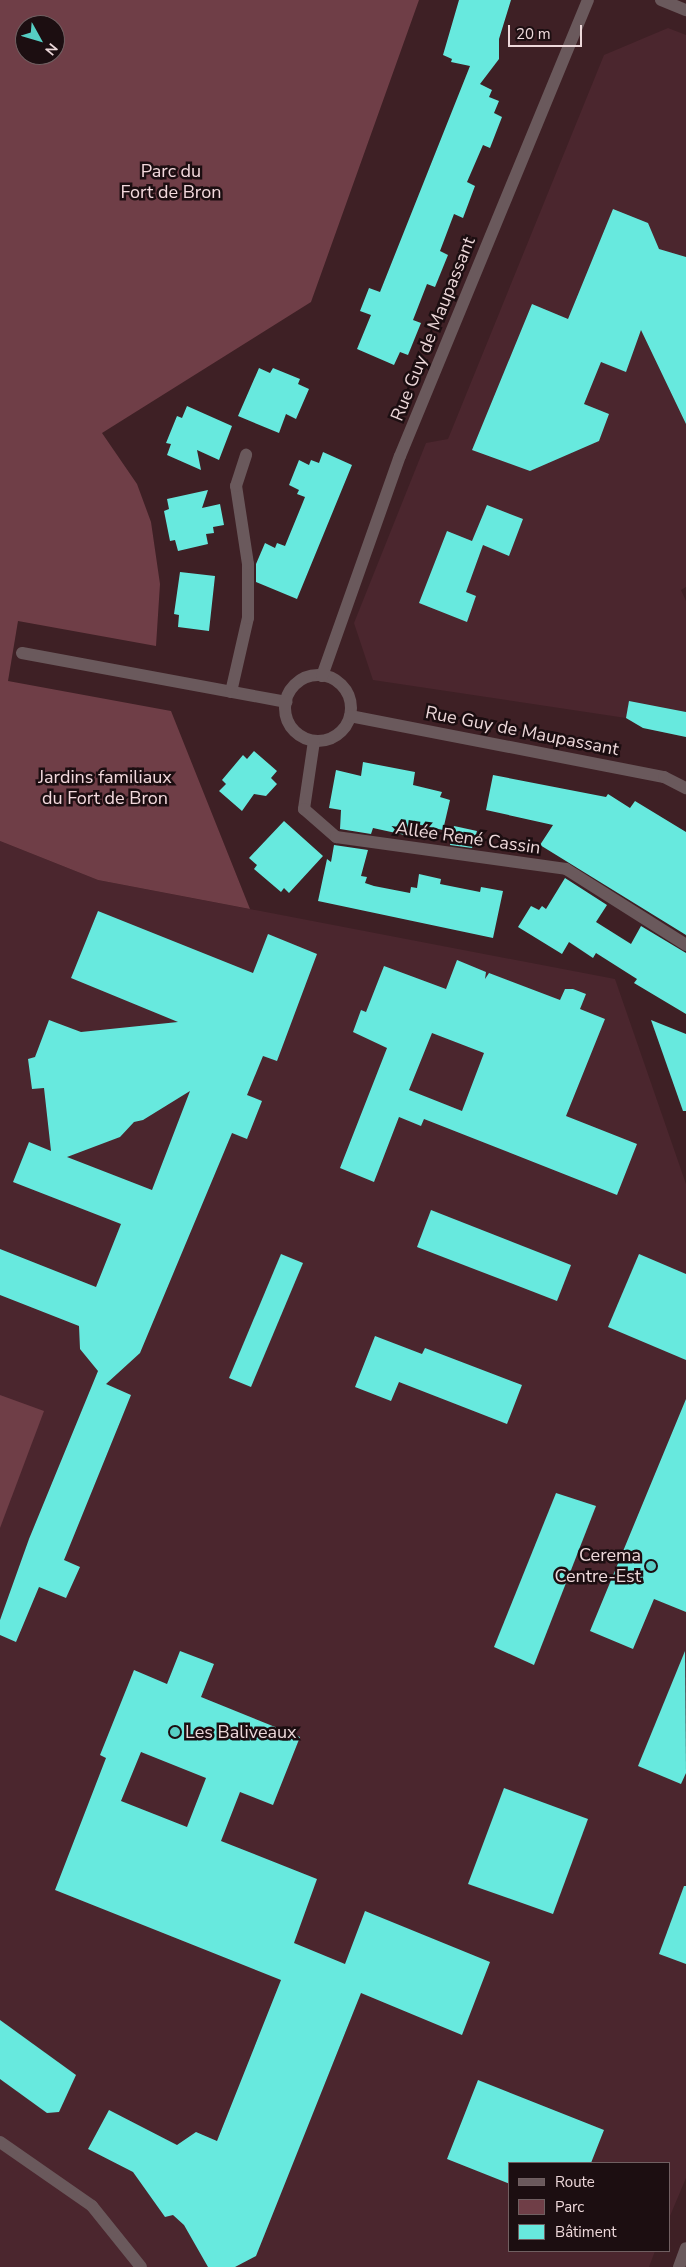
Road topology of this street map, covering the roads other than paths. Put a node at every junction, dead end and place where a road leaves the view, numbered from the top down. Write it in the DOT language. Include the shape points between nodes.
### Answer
graph roads {
  1 [pos="588,0"];
  2 [pos="661,0"];
  3 [pos="686,10"];
  4 [pos="246,455"];
  5 [pos="22,654"];
  6 [pos="322,676"];
  7 [pos="232,692"];
  8 [pos="286,702"];
  9 [pos="350,716"];
  10 [pos="314,741"];
  11 [pos="686,788"];
  12 [pos="686,945"];
  13 [pos="0,2142"];
  14 [pos="686,2248"];
  15 [pos="141,2267"];
  16 [pos="679,2267"];
  1 -- 6 [label="street, Rue Guy de Maupassant" via="400,456"];
  2 -- 3 [label="street"];
  4 -- 7 [label="street" via="236,486 248,564 248,618"];
  5 -- 7 [label="street"];
  6 -- 8 [label="street" via="299,682"];
  6 -- 9 [label="street" via="331,678 345,690 351,707"];
  7 -- 8 [label="street"];
  8 -- 10 [label="street" via="287,720 291,727 305,739"];
  9 -- 10 [label="street" via="336,735"];
  9 -- 11 [label="street, Rue Guy de Maupassant" via="664,777"];
  10 -- 12 [label="street, Allée René Cassin" via="304,809 336,837 566,869"];
  13 -- 15 [label="street" via="92,2206"];
  14 -- 16 [label="street"];
}
